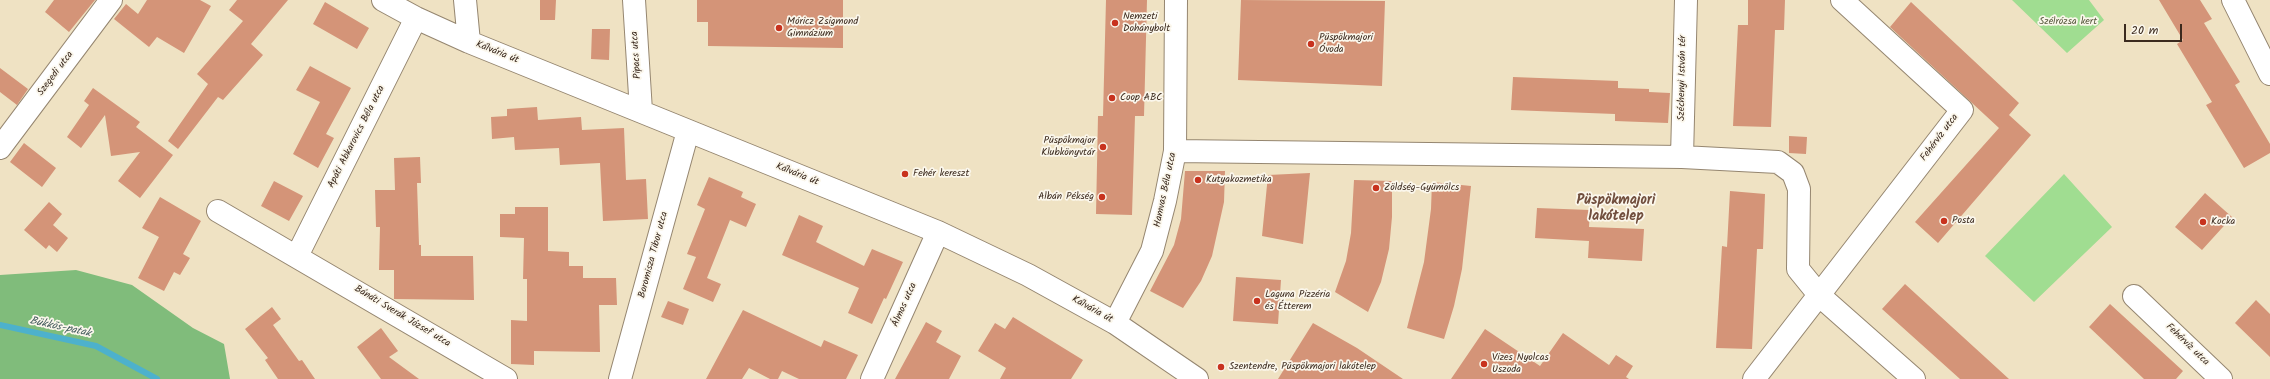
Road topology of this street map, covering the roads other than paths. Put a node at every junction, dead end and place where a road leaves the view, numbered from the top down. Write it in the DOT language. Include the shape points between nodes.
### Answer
graph roads {
  1 [pos="111,0"];
  2 [pos="383,0"];
  3 [pos="466,0"];
  4 [pos="634,0"];
  5 [pos="1176,0"];
  6 [pos="1686,0"];
  7 [pos="1842,0"];
  8 [pos="2233,0"];
  9 [pos="416,18"];
  10 [pos="469,42"];
  11 [pos="2270,74"];
  12 [pos="641,111"];
  13 [pos="688,131"];
  14 [pos="0,148"];
  15 [pos="1175,151"];
  16 [pos="1682,157"];
  17 [pos="218,211"];
  18 [pos="938,232"];
  19 [pos="297,256"];
  20 [pos="1820,296"];
  21 [pos="2134,296"];
  22 [pos="1115,323"];
  23 [pos="506,379"];
  24 [pos="620,379"];
  25 [pos="872,379"];
  26 [pos="1197,379"];
  27 [pos="1754,379"];
  28 [pos="1914,379"];
  29 [pos="2221,379"];
  1 -- 14 [label="street, Szegedi utca"];
  2 -- 9 [label="street, Kálvária út"];
  3 -- 10 [label="street"];
  4 -- 12 [label="street, Pipacs utca"];
  5 -- 15 [label="street, Hamvas Béla utca"];
  6 -- 16 [label="street, Széchenyi István tér"];
  7 -- 20 [label="street, Fehérvíz utca" via="1962,110"];
  8 -- 11 [label="street"];
  9 -- 10 [label="street, Kálvária út"];
  9 -- 19 [label="street, Apáti Abkarovics Béla utca"];
  10 -- 12 [label="street, Kálvária út"];
  12 -- 13 [label="street, Kálvária út"];
  13 -- 18 [label="street, Kálvária út"];
  13 -- 24 [label="street, Boromisza Tibor utca"];
  15 -- 16 [label="street"];
  15 -- 22 [label="street, Hamvas Béla utca" via="1152,251"];
  16 -- 20 [label="street" via="1778,162 1793,173 1799,189 1798,269"];
  17 -- 19 [label="street, Bánáti Sverák József utca"];
  18 -- 22 [label="street, Kálvária út" via="1028,275"];
  18 -- 25 [label="street, Álmos utca"];
  19 -- 23 [label="street, Bánáti Sverák József utca"];
  20 -- 27 [label="street, Fehérvíz utca"];
  20 -- 28 [label="street"];
  21 -- 29 [label="street, Fehérvíz utca"];
  22 -- 26 [label="street, Kálvária út"];
}
